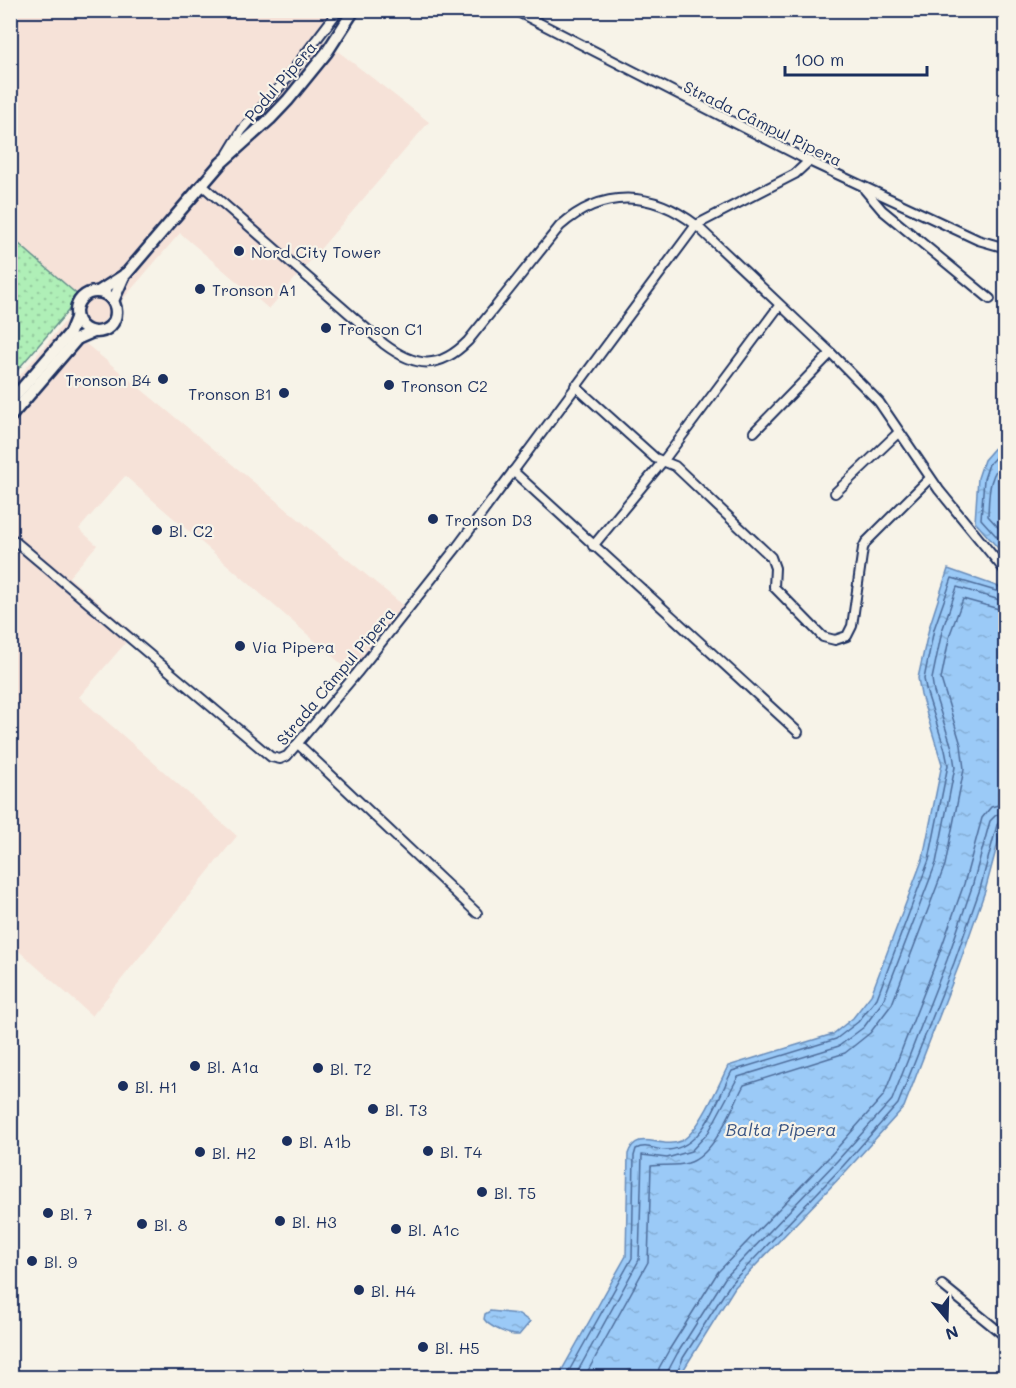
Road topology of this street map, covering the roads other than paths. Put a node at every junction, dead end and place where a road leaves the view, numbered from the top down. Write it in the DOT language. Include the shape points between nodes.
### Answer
graph roads {
  1 [pos="339,10"];
  2 [pos="354,10"];
  3 [pos="514,10"];
  4 [pos="809,161"];
  5 [pos="222,164"];
  6 [pos="202,184"];
  7 [pos="863,187"];
  8 [pos="696,225"];
  9 [pos="1005,248"];
  10 [pos="126,274"];
  11 [pos="98,292"];
  12 [pos="990,299"];
  13 [pos="113,302"];
  14 [pos="779,306"];
  15 [pos="76,318"];
  16 [pos="93,332"];
  17 [pos="831,352"];
  18 [pos="575,386"];
  19 [pos="10,402"];
  20 [pos="10,417"];
  21 [pos="754,432"];
  22 [pos="899,432"];
  23 [pos="664,460"];
  24 [pos="513,471"];
  25 [pos="930,478"];
  26 [pos="835,493"];
  27 [pos="10,537"];
  28 [pos="593,546"];
  29 [pos="1005,572"];
  30 [pos="798,732"];
  31 [pos="298,744"];
  32 [pos="477,913"];
  33 [pos="942,1286"];
  34 [pos="1005,1337"];
  1 -- 5 [label="street" via="242,130"];
  2 -- 5 [label="main road, Podul Pipera" via="327,52 288,100"];
  3 -- 4 [label="street, Strada Câmpul Pipera"];
  4 -- 7 [label="street, Strada Câmpul Pipera"];
  4 -- 8 [label="street" via="795,174"];
  5 -- 6 [label="main road, Podul Pipera"];
  6 -- 8 [label="street" via="384,344 398,354 426,363 454,354 468,341 560,226 590,206 622,197 641,200 682,214"];
  6 -- 10 [label="main road, Podul Pipera"];
  7 -- 9 [label="street, Strada Câmpul Pipera" via="978,240"];
  7 -- 12 [label="street" via="882,210"];
  8 -- 14 [label="street"];
  8 -- 18 [label="street, Strada Câmpul Pipera"];
  10 -- 11 [label="main road"];
  10 -- 13 [label="main road"];
  11 -- 13 [label="main road"];
  11 -- 15 [label="main road" via="79,301"];
  13 -- 16 [label="main road" via="116,312 112,323 104,331"];
  14 -- 17 [label="street"];
  14 -- 23 [label="street"];
  15 -- 16 [label="main road" via="82,328"];
  15 -- 19 [label="main road" via="70,333"];
  16 -- 20 [label="main road" via="77,339"];
  17 -- 21 [label="street"];
  17 -- 22 [label="street" via="879,402"];
  18 -- 23 [label="street" via="655,458"];
  18 -- 24 [label="street, Strada Câmpul Pipera"];
  22 -- 25 [label="street"];
  22 -- 26 [label="street"];
  23 -- 25 [label="street" via="771,557 774,587 823,637 835,640 847,636 852,626 866,542"];
  23 -- 28 [label="street"];
  24 -- 28 [label="street"];
  24 -- 31 [label="street, Strada Câmpul Pipera" via="457,547"];
  25 -- 29 [label="street"];
  27 -- 31 [label="street, Strada Câmpul Pipera" via="271,757 287,756"];
  28 -- 30 [label="street"];
  31 -- 32 [label="street"];
  33 -- 34 [label="street"];
}
